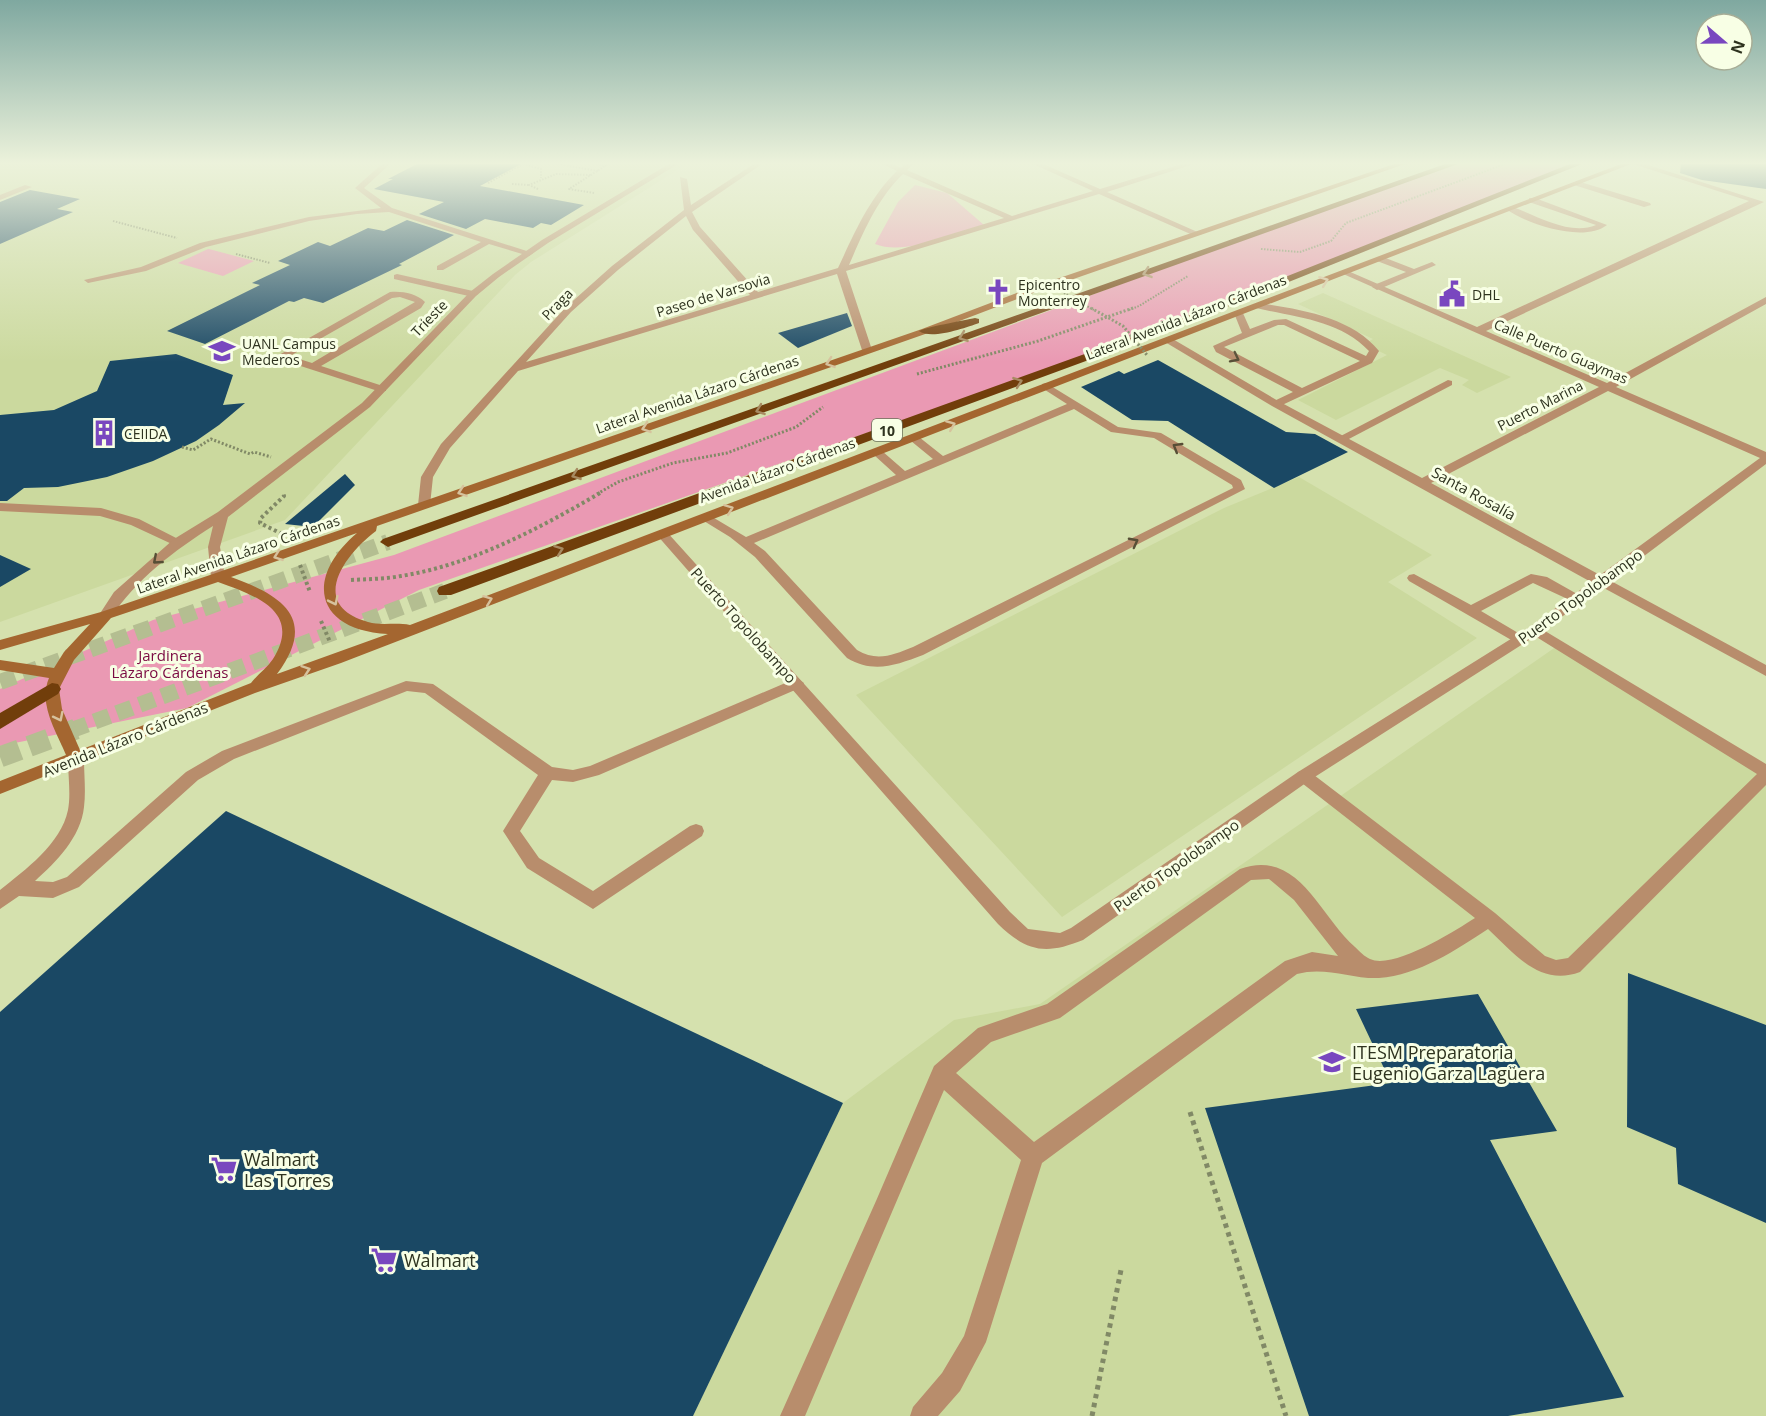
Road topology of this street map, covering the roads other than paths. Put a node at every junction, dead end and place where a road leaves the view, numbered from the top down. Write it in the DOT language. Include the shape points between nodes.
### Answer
graph roads {
  1 [pos="263,230"];
  2 [pos="451,230"];
  3 [pos="567,230"];
  4 [pos="664,230"];
  5 [pos="698,230"];
  6 [pos="860,230"];
  7 [pos="977,230"];
  8 [pos="1189,230"];
  9 [pos="1209,230"];
  10 [pos="1267,230"];
  11 [pos="1412,230"];
  12 [pos="1455,230"];
  13 [pos="1694,230"];
  14 [pos="1198,234"];
  15 [pos="488,242"];
  16 [pos="529,253"];
  17 [pos="1380,259"];
  18 [pos="1432,265"];
  19 [pos="440,268"];
  20 [pos="841,272"];
  21 [pos="1413,272"];
  22 [pos="1345,273"];
  23 [pos="1297,276"];
  24 [pos="397,277"];
  25 [pos="88,280"];
  26 [pos="1377,286"];
  27 [pos="472,294"];
  28 [pos="755,296"];
  29 [pos="1766,300"];
  30 [pos="1258,306"];
  31 [pos="1044,309"];
  32 [pos="1239,313"];
  33 [pos="1479,330"];
  34 [pos="925,331"];
  35 [pos="1247,334"];
  36 [pos="1168,340"];
  37 [pos="867,350"];
  38 [pos="1150,351"];
  39 [pos="1368,361"];
  40 [pos="314,366"];
  41 [pos="518,368"];
  42 [pos="1448,383"];
  43 [pos="1046,386"];
  44 [pos="1610,386"];
  45 [pos="382,389"];
  46 [pos="1301,392"];
  47 [pos="1276,404"];
  48 [pos="1074,405"];
  49 [pos="915,439"];
  50 [pos="1341,439"];
  51 [pos="878,453"];
  52 [pos="1766,457"];
  53 [pos="941,460"];
  54 [pos="904,476"];
  55 [pos="1422,483"];
  56 [pos="424,505"];
  57 [pos="7,508"];
  58 [pos="398,514"];
  59 [pos="222,515"];
  60 [pos="0,516"];
  61 [pos="705,518"];
  62 [pos="662,534"];
  63 [pos="178,542"];
  64 [pos="388,542"];
  65 [pos="745,542"];
  66 [pos="218,577"];
  67 [pos="1414,578"];
  68 [pos="1601,582"];
  69 [pos="445,591"];
  70 [pos="1578,599"];
  71 [pos="1471,611"];
  72 [pos="106,615"];
  73 [pos="415,628"];
  74 [pos="1535,630"];
  75 [pos="1520,640"];
  76 [pos="0,645"];
  77 [pos="0,665"];
  78 [pos="1766,671"];
  79 [pos="55,682"];
  80 [pos="796,683"];
  81 [pos="250,689"];
  82 [pos="0,722"];
  83 [pos="76,759"];
  84 [pos="548,773"];
  85 [pos="1766,774"];
  86 [pos="1304,776"];
  87 [pos="0,788"];
  88 [pos="696,831"];
  89 [pos="16,888"];
  90 [pos="0,901"];
  91 [pos="1489,919"];
  92 [pos="1365,967"];
  93 [pos="941,1073"];
  94 [pos="1033,1156"];
  95 [pos="792,1416"];
  96 [pos="922,1416"];
  1 -- 25 [label="street" via="203,245 143,269"];
  2 -- 15 [label="street"];
  3 -- 16 [label="street, Trieste"];
  4 -- 41 [label="street, Praga" via="568,310"];
  5 -- 28 [label="street"];
  6 -- 20 [label="street"];
  7 -- 20 [label="street, Paseo de Varsovia"];
  8 -- 14 [label="street"];
  9 -- 14 [label="main road, Lateral Avenida Lázaro Cárdenas"];
  10 -- 31 [label="highway, one-way"];
  11 -- 23 [label="highway, Avenida Lázaro Cárdenas / 10"];
  12 -- 17 [label="main road, Lateral Avenida Lázaro Cárdenas"];
  13 -- 33 [label="street"];
  14 -- 34 [label="main road, Lateral Avenida Lázaro Cárdenas"];
  15 -- 16 [label="street"];
  15 -- 19 [label="street"];
  16 -- 27 [label="street, Trieste"];
  17 -- 21 [label="street"];
  17 -- 22 [label="main road, Lateral Avenida Lázaro Cárdenas"];
  18 -- 21 [label="street"];
  20 -- 28 [label="street, Paseo de Varsovia"];
  20 -- 37 [label="street"];
  21 -- 26 [label="street"];
  22 -- 26 [label="street, Calle Puerto Guaymas"];
  30 -- 22 [label="main road, Lateral Avenida Lázaro Cárdenas, one-way"];
  23 -- 38 [label="highway" via="1283,290 1186,330"];
  69 -- 23 [label="highway, Avenida Lázaro Cárdenas / 10, one-way" via="1158,331"];
  24 -- 27 [label="street"];
  26 -- 33 [label="street, Calle Puerto Guaymas"];
  27 -- 45 [label="street, Trieste"];
  28 -- 41 [label="street, Paseo de Varsovia"];
  29 -- 44 [label="street, Puerto Marina"];
  30 -- 32 [label="main road, Lateral Avenida Lázaro Cárdenas"];
  30 -- 39 [label="street" via="1310,315 1365,340 1374,351"];
  31 -- 34 [label="highway" via="1016,309 955,327"];
  31 -- 64 [label="highway, one-way"];
  32 -- 35 [label="street"];
  32 -- 36 [label="main road, Lateral Avenida Lázaro Cárdenas"];
  33 -- 44 [label="street, Calle Puerto Guaymas"];
  34 -- 37 [label="main road, Lateral Avenida Lázaro Cárdenas"];
  35 -- 39 [label="street" via="1277,322 1292,323"];
  35 -- 46 [label="street, one-way" via="1218,348"];
  36 -- 38 [label="main road, Lateral Avenida Lázaro Cárdenas"];
  36 -- 47 [label="street, Santa Rosalía"];
  37 -- 56 [label="main road, Lateral Avenida Lázaro Cárdenas, one-way"];
  38 -- 43 [label="main road, Lateral Avenida Lázaro Cárdenas"];
  39 -- 46 [label="street"];
  40 -- 40 [label="street" via="417,306 420,302 401,294 390,295 284,355"];
  40 -- 45 [label="street"];
  41 -- 56 [label="street, Praga" via="446,446 427,477"];
  42 -- 50 [label="street"];
  43 -- 48 [label="street"];
  49 -- 43 [label="main road, Lateral Avenida Lázaro Cárdenas, one-way"];
  44 -- 52 [label="street, Calle Puerto Guaymas"];
  44 -- 55 [label="street, Puerto Marina"];
  45 -- 59 [label="street, Trieste" via="347,421"];
  46 -- 47 [label="street"];
  47 -- 50 [label="street, Santa Rosalía"];
  48 -- 53 [label="street"];
  65 -- 48 [label="street, one-way" via="852,654 873,664 918,651 1240,488 1157,435 1115,430"];
  49 -- 51 [label="main road, Lateral Avenida Lázaro Cárdenas"];
  49 -- 53 [label="street"];
  50 -- 55 [label="street, Santa Rosalía"];
  51 -- 54 [label="street"];
  61 -- 51 [label="main road, Lateral Avenida Lázaro Cárdenas, one-way"];
  52 -- 68 [label="street, Puerto Topolobampo"];
  53 -- 54 [label="street"];
  54 -- 65 [label="street"];
  55 -- 68 [label="street, Santa Rosalía"];
  56 -- 58 [label="main road, Lateral Avenida Lázaro Cárdenas"];
  57 -- 60 [label="street"];
  57 -- 63 [label="street" via="101,512 135,522"];
  58 -- 66 [label="main road, Lateral Avenida Lázaro Cárdenas, one-way"];
  58 -- 73 [label="main road, one-way" via="352,543 334,565 329,584 331,598 336,608 356,623"];
  59 -- 63 [label="street, Trieste"];
  59 -- 66 [label="street" via="214,547"];
  61 -- 62 [label="main road, Lateral Avenida Lázaro Cárdenas"];
  61 -- 65 [label="street"];
  73 -- 62 [label="main road, Lateral Avenida Lázaro Cárdenas, one-way"];
  62 -- 80 [label="street, Puerto Topolobampo"];
  63 -- 72 [label="street, Trieste, one-way" via="119,595"];
  66 -- 72 [label="main road, Lateral Avenida Lázaro Cárdenas"];
  66 -- 81 [label="main road" via="277,604 289,623 286,648 278,662"];
  67 -- 71 [label="street"];
  68 -- 70 [label="street, Puerto Topolobampo"];
  68 -- 78 [label="street, Santa Rosalía"];
  70 -- 71 [label="street" via="1531,578"];
  70 -- 74 [label="street, Puerto Topolobampo"];
  71 -- 75 [label="street"];
  72 -- 76 [label="main road, Lateral Avenida Lázaro Cárdenas"];
  72 -- 79 [label="main road" via="69,656"];
  81 -- 73 [label="main road, Lateral Avenida Lázaro Cárdenas, one-way"];
  74 -- 75 [label="street, Puerto Topolobampo"];
  74 -- 85 [label="street"];
  75 -- 86 [label="street, Puerto Topolobampo"];
  77 -- 79 [label="main road"];
  79 -- 82 [label="highway"];
  79 -- 83 [label="main road, one-way" via="54,709"];
  80 -- 84 [label="street" via="593,771 573,776"];
  80 -- 86 [label="street, Puerto Topolobampo" via="1004,918 1023,936 1041,940 1060,941 1077,934"];
  81 -- 83 [label="main road, Avenida Lázaro Cárdenas"];
  83 -- 87 [label="main road, Avenida Lázaro Cárdenas"];
  83 -- 89 [label="street" via="76,811 70,829 54,851"];
  84 -- 88 [label="street" via="512,831 533,863 593,901"];
  84 -- 89 [label="street" via="428,688 406,686 228,755 192,776 73,882 53,890"];
  85 -- 91 [label="street" via="1573,966 1556,969 1538,962"];
  86 -- 91 [label="street"];
  89 -- 90 [label="street"];
  91 -- 92 [label="street" via="1438,951 1402,964 1379,969"];
  92 -- 93 [label="street" via="1341,946 1281,876 1259,871 1246,874 1053,1011 985,1035"];
  92 -- 94 [label="street" via="1312,961 1292,967"];
  93 -- 94 [label="street"];
  93 -- 95 [label="street"];
  94 -- 96 [label="street" via="974,1342 951,1382"];
}
